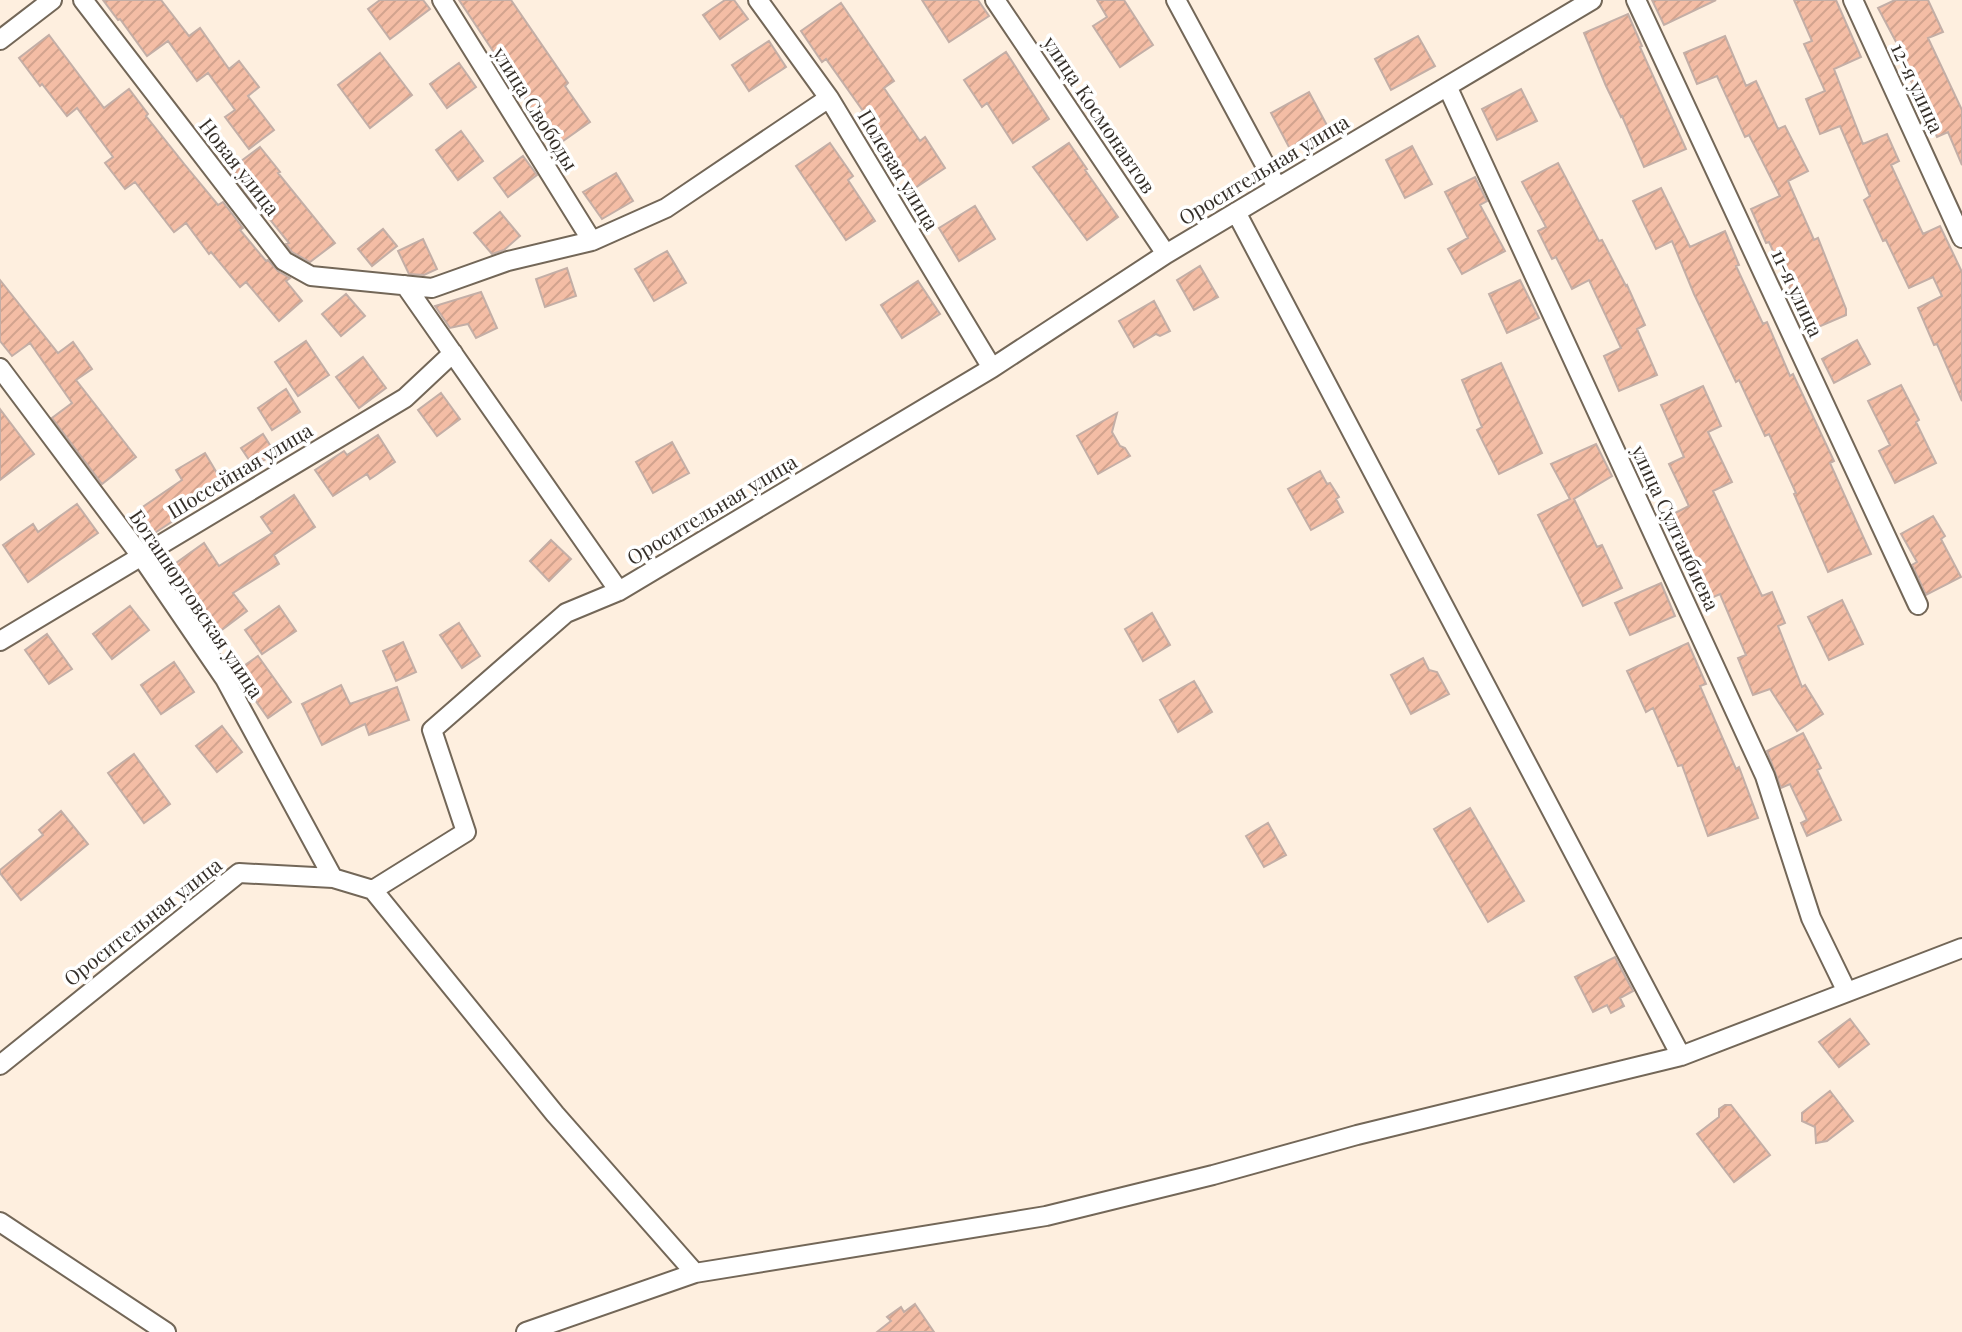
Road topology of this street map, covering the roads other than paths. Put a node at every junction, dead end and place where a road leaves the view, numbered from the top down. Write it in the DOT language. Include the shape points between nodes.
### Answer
graph roads {
  1 [pos="52,0"];
  2 [pos="83,0"];
  3 [pos="442,0"];
  4 [pos="758,0"];
  5 [pos="995,0"];
  6 [pos="1176,0"];
  7 [pos="1592,0"];
  8 [pos="1636,0"];
  9 [pos="1853,0"];
  10 [pos="0,40"];
  11 [pos="1448,88"];
  12 [pos="829,98"];
  13 [pos="1277,187"];
  14 [pos="1236,212"];
  15 [pos="1962,238"];
  16 [pos="592,241"];
  17 [pos="1166,254"];
  18 [pos="405,285"];
  19 [pos="453,353"];
  20 [pos="0,368"];
  21 [pos="992,368"];
  22 [pos="141,556"];
  23 [pos="619,591"];
  24 [pos="1918,605"];
  25 [pos="0,641"];
  26 [pos="333,878"];
  27 [pos="373,890"];
  28 [pos="1962,948"];
  29 [pos="1847,992"];
  30 [pos="1681,1056"];
  31 [pos="0,1065"];
  32 [pos="0,1222"];
  33 [pos="695,1273"];
  34 [pos="166,1332"];
  35 [pos="526,1332"];
  1 -- 10 [label="street"];
  2 -- 18 [label="street, Новая улица" via="284,261 311,276"];
  3 -- 16 [label="street, улица Свободы"];
  4 -- 12 [label="street, Полевая улица"];
  5 -- 17 [label="street, улица Космонавтов"];
  6 -- 13 [label="street"];
  7 -- 11 [label="street, Оросительная улица"];
  8 -- 24 [label="street, 11-я улица"];
  9 -- 15 [label="street, 12-я улица"];
  11 -- 13 [label="street, Оросительная улица"];
  11 -- 29 [label="street, улица Султанбиева" via="1765,776 1811,918"];
  12 -- 16 [label="street, Новая улица" via="666,208"];
  12 -- 21 [label="street, Полевая улица"];
  13 -- 14 [label="street, Оросительная улица"];
  14 -- 17 [label="street, Оросительная улица"];
  14 -- 30 [label="street"];
  16 -- 18 [label="street, Новая улица" via="508,261 432,288"];
  17 -- 21 [label="street, Оросительная улица"];
  18 -- 19 [label="street"];
  19 -- 22 [label="street, Шоссейная улица" via="405,398"];
  19 -- 23 [label="street"];
  20 -- 22 [label="street, Боташюртовская улица"];
  21 -- 23 [label="street, Оросительная улица"];
  22 -- 25 [label="street, Шоссейная улица"];
  22 -- 26 [label="street, Боташюртовская улица" via="225,679"];
  23 -- 27 [label="street, Оросительная улица" via="566,613 432,730 466,832"];
  26 -- 27 [label="street, Оросительная улица"];
  26 -- 31 [label="street, Оросительная улица" via="239,873"];
  27 -- 33 [label="street" via="555,1114"];
  28 -- 29 [label="street"];
  29 -- 30 [label="street"];
  30 -- 33 [label="street" via="1046,1216"];
  32 -- 34 [label="street"];
  33 -- 35 [label="street"];
}
